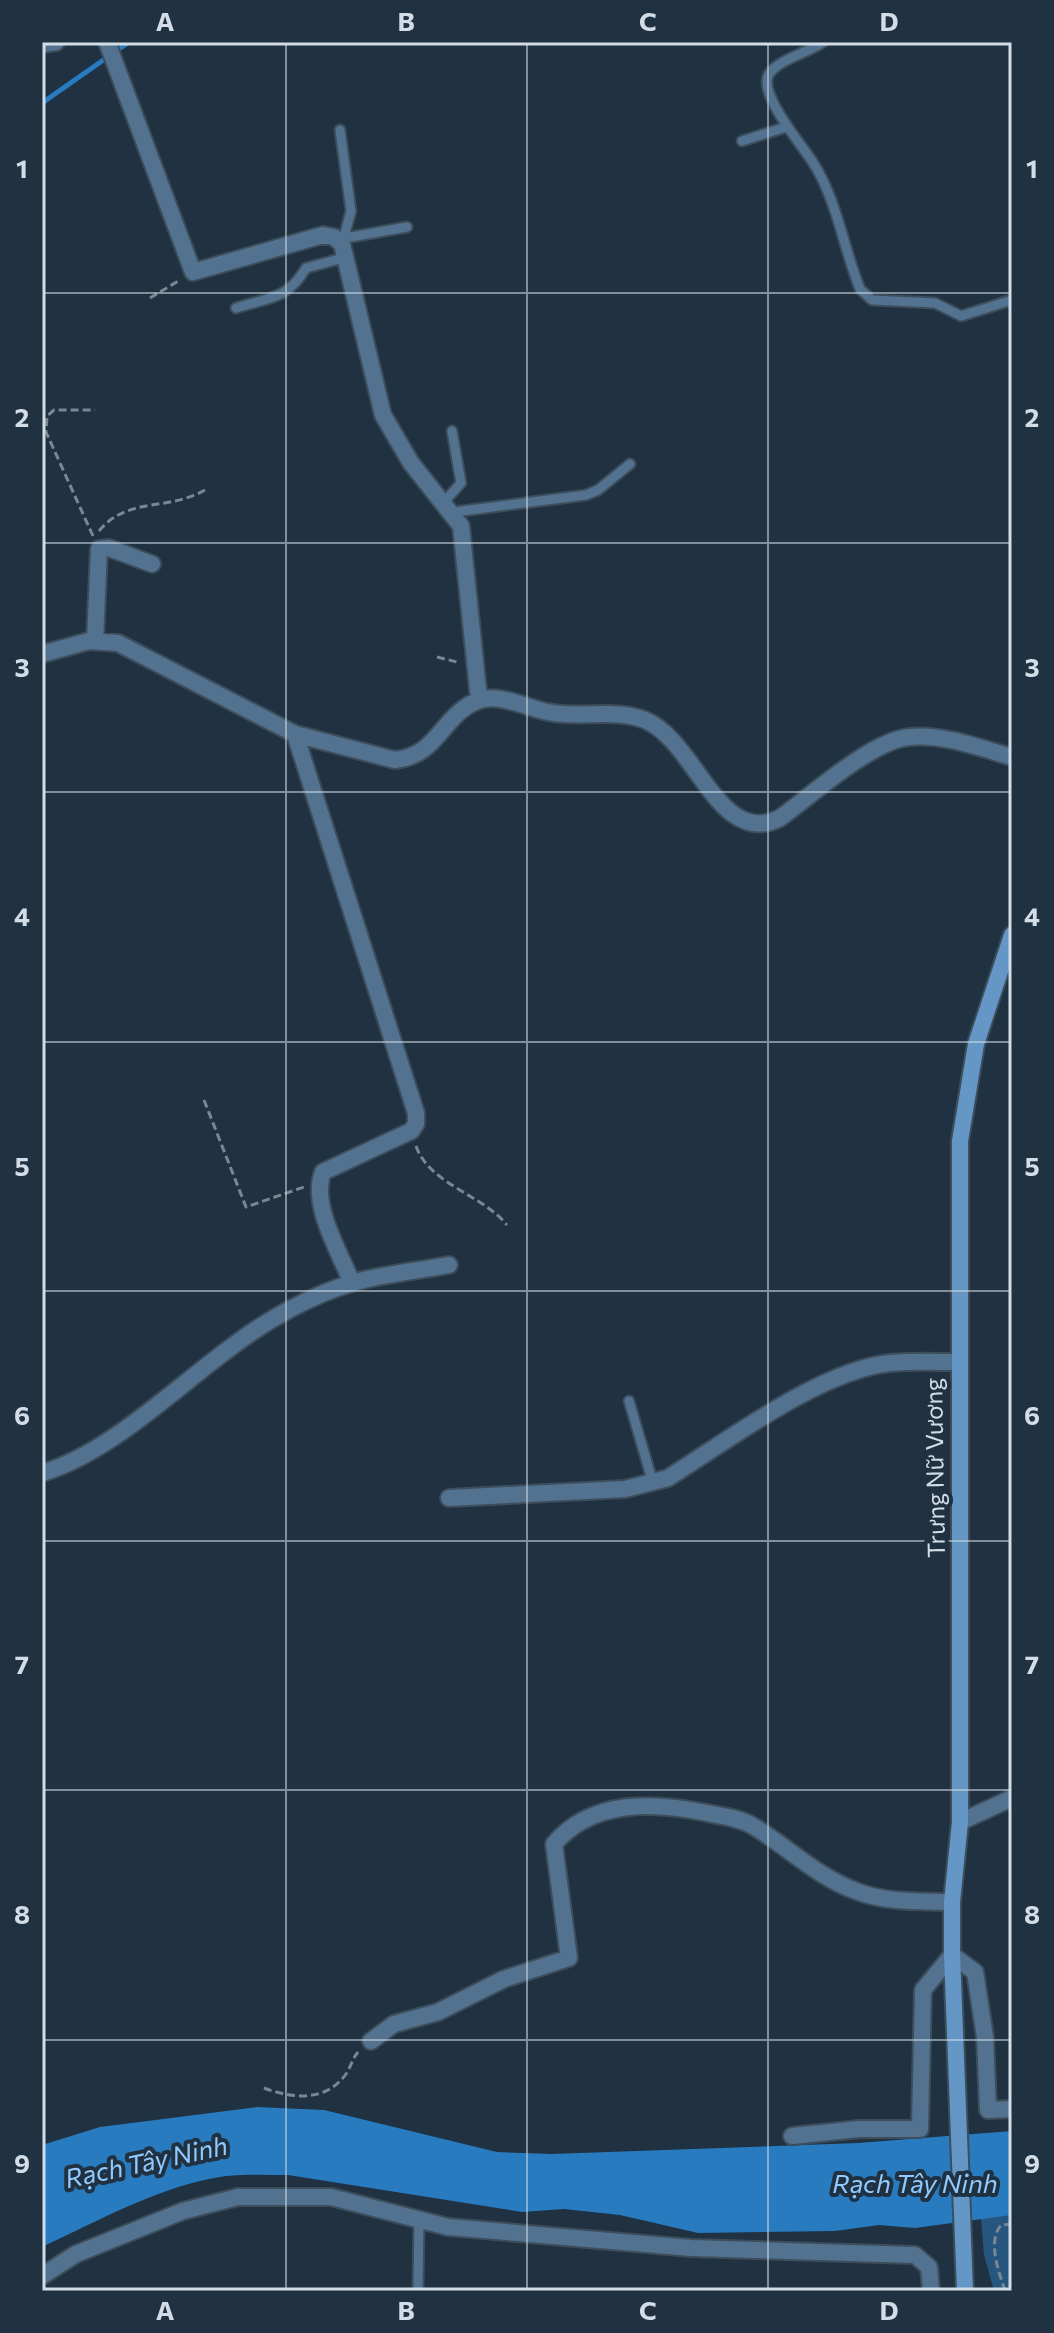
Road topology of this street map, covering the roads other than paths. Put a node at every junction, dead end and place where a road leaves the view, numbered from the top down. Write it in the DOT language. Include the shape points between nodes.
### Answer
graph roads {
  1 [pos="56,42"];
  2 [pos="823,42"];
  3 [pos="42,44"];
  4 [pos="108,44"];
  5 [pos="786,127"];
  6 [pos="340,130"];
  7 [pos="742,141"];
  8 [pos="407,227"];
  9 [pos="345,246"];
  10 [pos="1012,300"];
  11 [pos="236,308"];
  12 [pos="452,431"];
  13 [pos="630,464"];
  14 [pos="449,507"];
  15 [pos="152,564"];
  16 [pos="95,641"];
  17 [pos="42,654"];
  18 [pos="479,700"];
  19 [pos="295,734"];
  20 [pos="1012,757"];
  21 [pos="1012,935"];
  22 [pos="449,1265"];
  23 [pos="352,1283"];
  24 [pos="957,1362"];
  25 [pos="629,1401"];
  26 [pos="42,1473"];
  27 [pos="653,1483"];
  28 [pos="449,1498"];
  29 [pos="1012,1798"];
  30 [pos="960,1822"];
  31 [pos="952,1902"];
  32 [pos="952,1955"];
  33 [pos="371,2041"];
  34 [pos="1012,2109"];
  35 [pos="792,2136"];
  36 [pos="419,2218"];
  37 [pos="42,2276"];
  38 [pos="418,2291"];
  39 [pos="931,2291"];
  40 [pos="965,2291"];
  1 -- 3 [label="street"];
  2 -- 5 [label="lane" via="769,74 768,89"];
  4 -- 9 [label="street" via="193,272 323,235"];
  5 -- 7 [label="lane"];
  5 -- 10 [label="lane" via="823,176 864,295 872,300 935,303 961,316"];
  6 -- 9 [label="lane" via="351,211"];
  8 -- 9 [label="lane"];
  9 -- 11 [label="lane" via="306,268 297,285 285,293"];
  9 -- 14 [label="street" via="383,415 411,463"];
  12 -- 14 [label="lane" via="461,483"];
  13 -- 14 [label="lane" via="586,495"];
  14 -- 18 [label="street" via="466,545"];
  15 -- 16 [label="street" via="99,549"];
  16 -- 17 [label="street"];
  16 -- 19 [label="street" via="140,653"];
  18 -- 19 [label="street" via="462,709 427,749 412,758 372,756"];
  18 -- 20 [label="street" via="561,714 640,718 658,725 724,806 751,826 780,818 876,749 906,737 931,737"];
  19 -- 23 [label="street" via="409,1084 416,1124 323,1172 319,1181 324,1212"];
  21 -- 24 [label="main road, Trưng Nữ Vương" via="976,1044 960,1141"];
  22 -- 23 [label="street"];
  23 -- 26 [label="street" via="277,1316 180,1390 71,1462"];
  24 -- 27 [label="street" via="888,1363 852,1372 781,1407"];
  24 -- 30 [label="main road, Trưng Nữ Vương"];
  25 -- 27 [label="lane"];
  27 -- 28 [label="street"];
  29 -- 30 [label="street"];
  30 -- 31 [label="main road, Trưng Nữ Vương"];
  31 -- 32 [label="main road, Trưng Nữ Vương"];
  31 -- 33 [label="street" via="898,1901 860,1893 824,1878 751,1824 637,1804 593,1816 565,1831 554,1844 569,1958 504,1979 438,2012 394,2024"];
  32 -- 34 [label="street" via="975,1972 988,2110"];
  32 -- 35 [label="street" via="923,1990 920,2129"];
  32 -- 40 [label="main road, Trưng Nữ Vương"];
  36 -- 37 [label="street" via="331,2197 238,2197 183,2211 76,2254"];
  36 -- 38 [label="lane"];
  36 -- 39 [label="street" via="448,2227 692,2248 915,2255 929,2267"];
}
